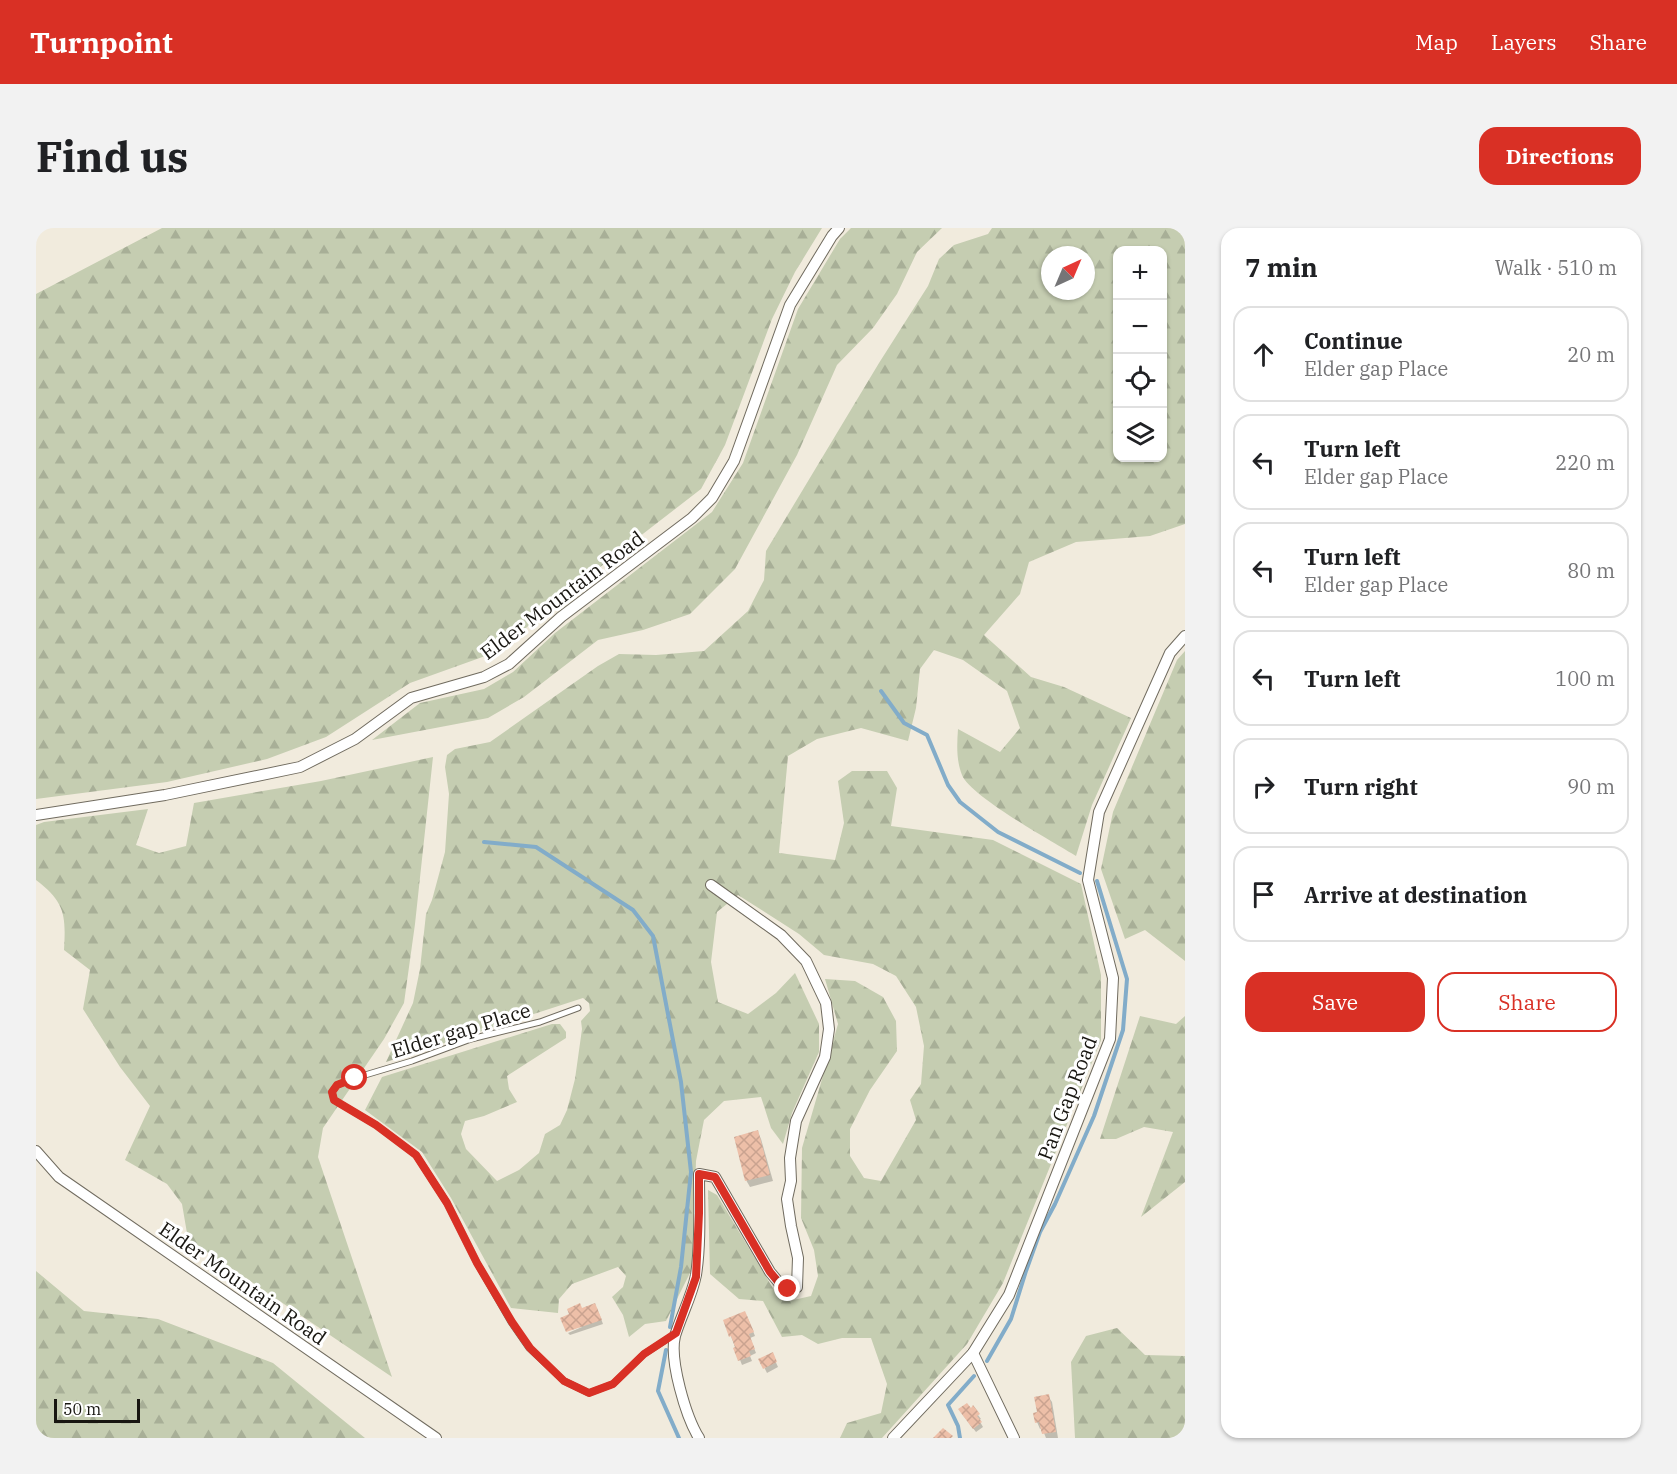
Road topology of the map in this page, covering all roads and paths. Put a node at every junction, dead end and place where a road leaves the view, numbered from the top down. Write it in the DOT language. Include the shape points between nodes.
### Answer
graph roads {
  1 [pos="839,228"];
  2 [pos="1185,636"];
  3 [pos="36,815"];
  4 [pos="711,885"];
  5 [pos="578,1008"];
  6 [pos="36,1151"];
  7 [pos="676,1333"];
  8 [pos="974,1353"];
  9 [pos="436,1438"];
  10 [pos="699,1438"];
  11 [pos="893,1438"];
  12 [pos="1014,1438"];
  1 -- 3 [label="street, Elder Mountain Road" via="790,305 734,461 712,498 692,518 561,617 509,664 483,677 411,698 355,739 300,767 165,795"];
  2 -- 8 [label="street, Pan Gap Road" via="1170,653 1099,812 1088,880 1113,978 1110,1039 1009,1295"];
  4 -- 7 [label="street" via="782,935 806,961 826,1003 829,1029 825,1057 796,1120 790,1158 788,1199 798,1258 797,1287 788,1289 780,1284 715,1177 699,1174 696,1277"];
  5 -- 7 [label="lane, Elder gap Place" via="355,1078 337,1085 332,1092 334,1100 416,1155 512,1322 530,1348 564,1381 589,1393 613,1384 644,1354"];
  6 -- 9 [label="street, Elder Mountain Road" via="59,1177"];
  7 -- 10 [label="street" via="679,1383 690,1424"];
  8 -- 11 [label="street, Pan Gap Road"];
  8 -- 12 [label="street"];
}
